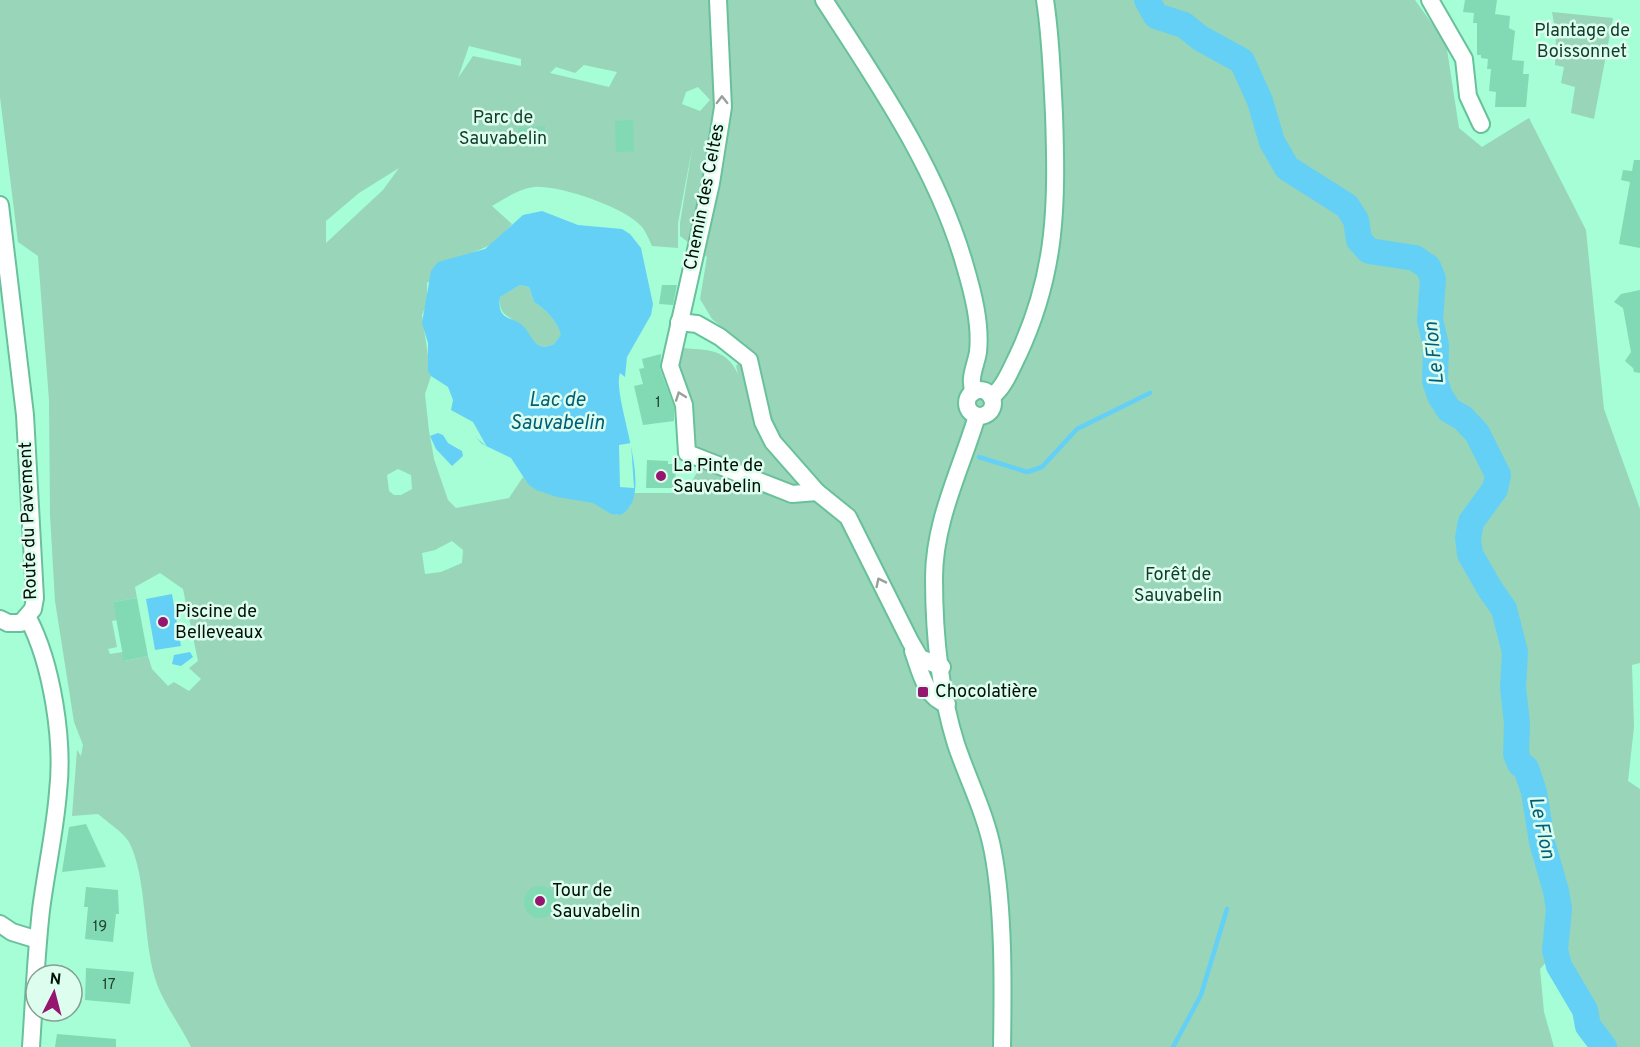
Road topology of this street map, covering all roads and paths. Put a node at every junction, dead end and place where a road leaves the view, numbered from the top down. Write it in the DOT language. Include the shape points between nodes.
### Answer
graph roads {
  1 [pos="718,0"];
  2 [pos="824,0"];
  3 [pos="1045,0"];
  4 [pos="1430,0"];
  5 [pos="1481,124"];
  6 [pos="0,205"];
  7 [pos="679,322"];
  8 [pos="974,392"];
  9 [pos="991,397"];
  10 [pos="977,416"];
  11 [pos="818,492"];
  12 [pos="28,618"];
  13 [pos="0,619"];
  14 [pos="906,634"];
  15 [pos="942,667"];
  16 [pos="946,704"];
  17 [pos="0,924"];
  18 [pos="38,940"];
  19 [pos="31,1047"];
  20 [pos="1002,1047"];
  7 -- 1 [label="street, Chemin des Celtes, one-way" via="711,183 723,107"];
  2 -- 8 [label="street" via="878,82 952,225 976,312 979,342 971,385"];
  3 -- 9 [label="street" via="1054,131 1054,236 1048,272 1030,330 1009,374"];
  4 -- 5 [label="street" via="1464,59 1468,96"];
  6 -- 12 [label="street, Route du Pavement" via="25,415 35,598"];
  7 -- 11 [label="street" via="697,324 749,360 763,422 773,442"];
  11 -- 7 [label="street, Chemin des Celtes, one-way" via="792,494 687,453 684,405 670,366"];
  8 -- 9 [label="street" via="980,390"];
  8 -- 10 [label="street" via="967,405"];
  9 -- 10 [label="street" via="990,411"];
  10 -- 15 [label="street" via="948,498 934,577"];
  14 -- 11 [label="street, one-way" via="848,517"];
  12 -- 13 [label="street" via="14,624"];
  12 -- 18 [label="street, Route du Pavement" via="45,658 59,757 59,790"];
  14 -- 15 [label="street" via="920,658"];
  14 -- 16 [label="street" via="928,691"];
  15 -- 16 [label="street"];
  16 -- 20 [label="street" via="993,852 1000,927"];
  17 -- 18 [label="street"];
  18 -- 19 [label="street, Route du Pavement"];
}
